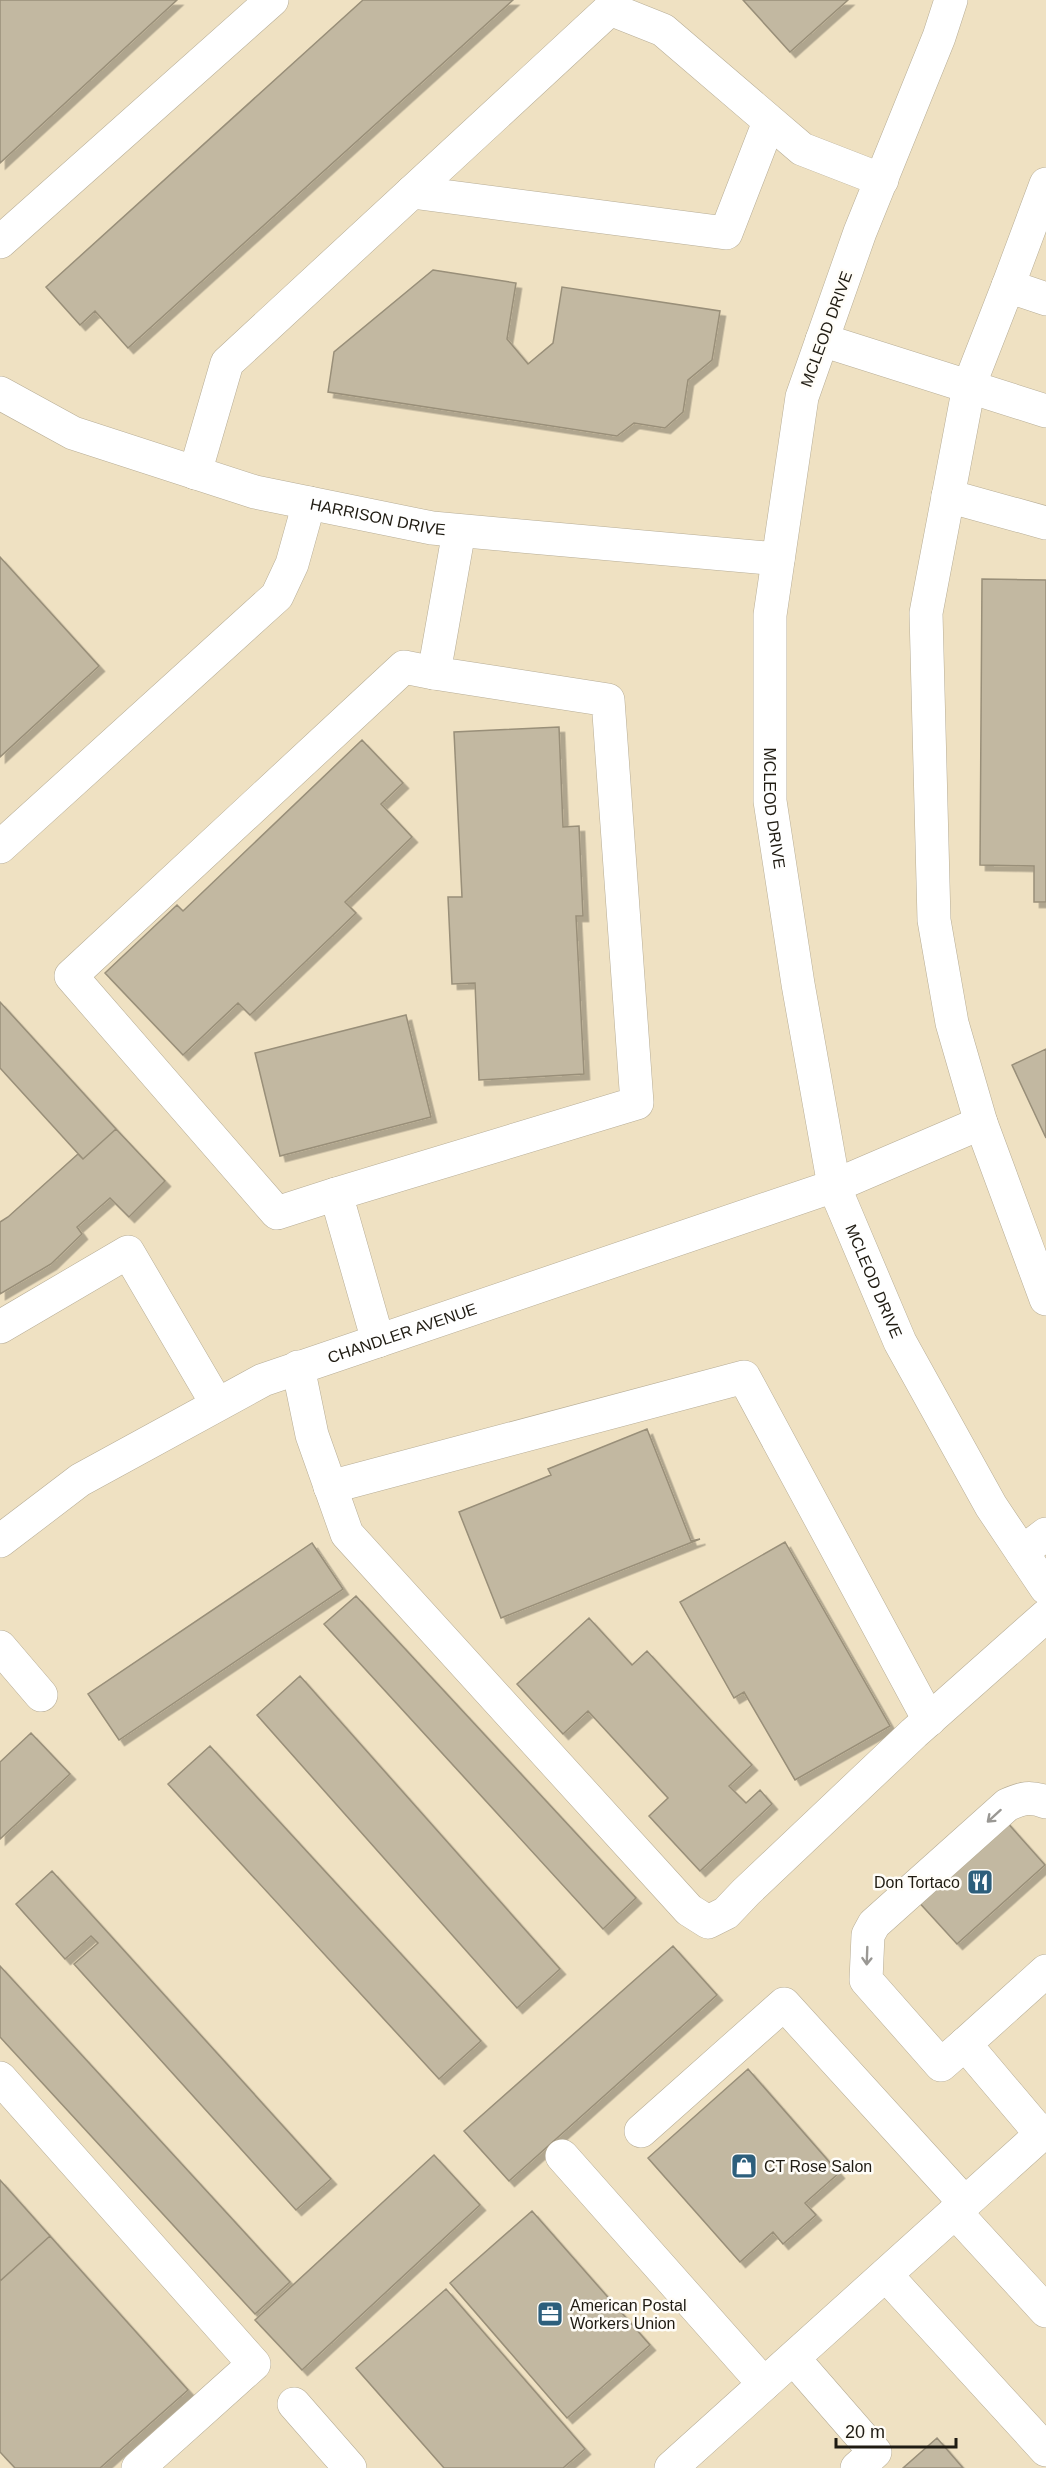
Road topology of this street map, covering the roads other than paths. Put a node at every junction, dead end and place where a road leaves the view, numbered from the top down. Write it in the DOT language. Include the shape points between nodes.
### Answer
graph roads {
  1 [pos="272,0"];
  2 [pos="951,0"];
  3 [pos="770,122"];
  4 [pos="882,180"];
  5 [pos="1046,183"];
  6 [pos="412,192"];
  7 [pos="0,242"];
  8 [pos="1008,286"];
  9 [pos="1046,298"];
  10 [pos="822,340"];
  11 [pos="969,386"];
  12 [pos="0,393"];
  13 [pos="1046,411"];
  14 [pos="195,473"];
  15 [pos="948,496"];
  16 [pos="309,503"];
  17 [pos="1046,522"];
  18 [pos="459,531"];
  19 [pos="778,559"];
  20 [pos="434,673"];
  21 [pos="0,847"];
  22 [pos="981,1123"];
  23 [pos="834,1186"];
  24 [pos="336,1194"];
  25 [pos="1046,1299"];
  26 [pos="0,1327"];
  27 [pos="378,1341"];
  28 [pos="298,1367"];
  29 [pos="218,1404"];
  30 [pos="330,1487"];
  31 [pos="0,1541"];
  32 [pos="1034,1543"];
  33 [pos="1046,1588"];
  34 [pos="1046,1616"];
  35 [pos="0,1647"];
  36 [pos="41,1695"];
  37 [pos="929,1720"];
  38 [pos="1046,1802"];
  39 [pos="1046,1971"];
  40 [pos="965,2044"];
  41 [pos="0,2078"];
  42 [pos="641,2131"];
  43 [pos="1044,2132"];
  44 [pos="562,2156"];
  45 [pos="960,2207"];
  46 [pos="886,2275"];
  47 [pos="1046,2311"];
  48 [pos="794,2359"];
  49 [pos="764,2384"];
  50 [pos="294,2404"];
  51 [pos="1046,2450"];
  52 [pos="689,2462"];
  53 [pos="138,2468"];
  54 [pos="350,2468"];
  55 [pos="857,2468"];
  1 -- 7 [label="street"];
  2 -- 4 [label="street, MCLEOD DRIVE"];
  3 -- 4 [label="street" via="802,149"];
  3 -- 6 [label="street" via="726,233"];
  3 -- 6 [label="street" via="663,30 610,9"];
  4 -- 10 [label="street, MCLEOD DRIVE"];
  5 -- 8 [label="street"];
  6 -- 14 [label="street" via="227,363"];
  8 -- 9 [label="street"];
  8 -- 11 [label="street"];
  10 -- 11 [label="street"];
  10 -- 19 [label="street, MCLEOD DRIVE" via="802,397"];
  11 -- 13 [label="street"];
  11 -- 15 [label="street"];
  12 -- 14 [label="street, HARRISON DRIVE" via="73,433"];
  14 -- 16 [label="street, HARRISON DRIVE" via="255,492"];
  15 -- 17 [label="street"];
  15 -- 22 [label="street" via="926,613 934,920 952,1023"];
  16 -- 18 [label="street, HARRISON DRIVE"];
  16 -- 21 [label="street" via="292,564 277,596"];
  18 -- 19 [label="street, HARRISON DRIVE"];
  18 -- 20 [label="street"];
  19 -- 23 [label="street, MCLEOD DRIVE" via="770,615 770,801"];
  20 -- 24 [label="street" via="404,667 71,976 277,1213"];
  20 -- 24 [label="street" via="608,700 637,1103"];
  22 -- 23 [label="street, CHANDLER AVENUE"];
  22 -- 25 [label="street"];
  23 -- 27 [label="street, CHANDLER AVENUE"];
  23 -- 32 [label="street, MCLEOD DRIVE" via="900,1342 991,1506"];
  24 -- 27 [label="street"];
  26 -- 29 [label="street" via="128,1252"];
  27 -- 28 [label="street, CHANDLER AVENUE"];
  28 -- 29 [label="street, CHANDLER AVENUE"];
  28 -- 30 [label="street" via="312,1435"];
  29 -- 31 [label="street, CHANDLER AVENUE" via="80,1480"];
  30 -- 37 [label="street" via="744,1377"];
  30 -- 37 [label="street" via="347,1534 689,1910 708,1922 726,1913"];
  32 -- 33 [label="street, MCLEOD DRIVE"];
  34 -- 37 [label="street"];
  35 -- 36 [label="street"];
  38 -- 40 [label="street, one-way" via="1024,1797 1007,1805 874,1924 868,1935 866,1980 941,2065"];
  39 -- 40 [label="street"];
  40 -- 43 [label="street"];
  41 -- 53 [label="street" via="254,2364"];
  42 -- 45 [label="street" via="784,2004"];
  43 -- 45 [label="street"];
  44 -- 49 [label="street"];
  45 -- 46 [label="street"];
  45 -- 47 [label="street"];
  46 -- 48 [label="street"];
  46 -- 51 [label="street"];
  48 -- 49 [label="street"];
  48 -- 55 [label="street" via="875,2452"];
  49 -- 52 [label="street"];
  50 -- 54 [label="street"];
}
